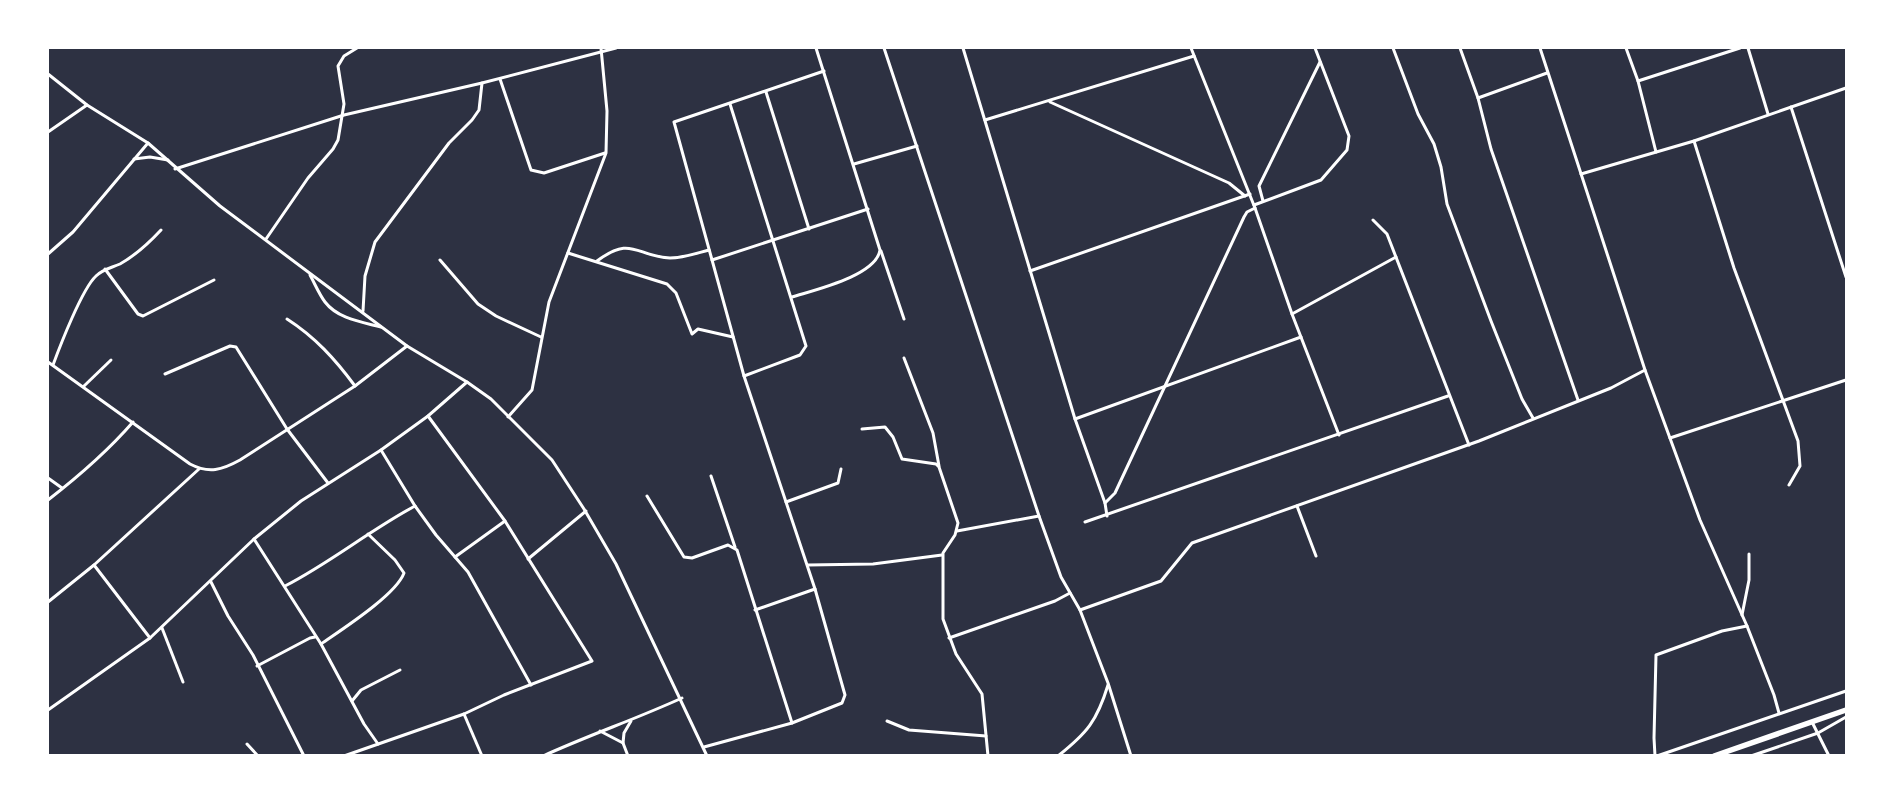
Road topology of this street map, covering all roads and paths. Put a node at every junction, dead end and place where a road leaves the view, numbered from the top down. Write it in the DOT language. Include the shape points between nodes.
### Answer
graph roads {
  1 [pos="357,48"];
  2 [pos="616,48"];
  3 [pos="816,48"];
  4 [pos="884,48"];
  5 [pos="963,48"];
  6 [pos="1191,48"];
  7 [pos="1315,48"];
  8 [pos="1393,48"];
  9 [pos="1460,48"];
  10 [pos="1540,48"];
  11 [pos="1626,48"];
  12 [pos="1740,48"];
  13 [pos="1748,48"];
  14 [pos="601,49"];
  15 [pos="1194,56"];
  16 [pos="1320,61"];
  17 [pos="824,71"];
  18 [pos="1547,73"];
  19 [pos="48,74"];
  20 [pos="500,79"];
  21 [pos="1638,81"];
  22 [pos="482,84"];
  23 [pos="1846,88"];
  24 [pos="766,92"];
  25 [pos="1478,98"];
  26 [pos="1050,102"];
  27 [pos="730,104"];
  28 [pos="88,105"];
  29 [pos="1791,106"];
  30 [pos="1768,114"];
  31 [pos="344,115"];
  32 [pos="985,120"];
  33 [pos="48,132"];
  34 [pos="1694,141"];
  35 [pos="148,143"];
  36 [pos="917,146"];
  37 [pos="1656,152"];
  38 [pos="606,153"];
  39 [pos="134,160"];
  40 [pos="168,160"];
  41 [pos="854,164"];
  42 [pos="175,169"];
  43 [pos="1581,174"];
  44 [pos="1250,194"];
  45 [pos="1245,196"];
  46 [pos="1263,201"];
  47 [pos="1255,206"];
  48 [pos="868,209"];
  49 [pos="1373,220"];
  50 [pos="809,229"];
  51 [pos="161,230"];
  52 [pos="266,240"];
  53 [pos="772,242"];
  54 [pos="879,246"];
  55 [pos="709,250"];
  56 [pos="568,253"];
  57 [pos="48,254"];
  58 [pos="1396,257"];
  59 [pos="440,260"];
  60 [pos="712,260"];
  61 [pos="596,262"];
  62 [pos="106,269"];
  63 [pos="1030,271"];
  64 [pos="307,272"];
  65 [pos="1846,277"];
  66 [pos="214,280"];
  67 [pos="792,297"];
  68 [pos="363,312"];
  69 [pos="1292,314"];
  70 [pos="287,319"];
  71 [pos="904,319"];
  72 [pos="384,328"];
  73 [pos="541,337"];
  74 [pos="733,337"];
  75 [pos="1301,337"];
  76 [pos="407,346"];
  77 [pos="904,358"];
  78 [pos="112,360"];
  79 [pos="48,362"];
  80 [pos="53,366"];
  81 [pos="1645,370"];
  82 [pos="164,374"];
  83 [pos="744,376"];
  84 [pos="1846,380"];
  85 [pos="467,382"];
  86 [pos="84,386"];
  87 [pos="355,386"];
  88 [pos="1164,389"];
  89 [pos="1448,396"];
  90 [pos="1578,400"];
  91 [pos="1784,400"];
  92 [pos="428,416"];
  93 [pos="508,418"];
  94 [pos="1533,418"];
  95 [pos="1075,419"];
  96 [pos="134,422"];
  97 [pos="862,428"];
  98 [pos="287,429"];
  99 [pos="1339,435"];
  100 [pos="1670,438"];
  101 [pos="1469,445"];
  102 [pos="381,450"];
  103 [pos="939,467"];
  104 [pos="199,469"];
  105 [pos="841,469"];
  106 [pos="711,476"];
  107 [pos="48,478"];
  108 [pos="328,483"];
  109 [pos="1789,485"];
  110 [pos="62,488"];
  111 [pos="647,496"];
  112 [pos="48,500"];
  113 [pos="786,502"];
  114 [pos="1105,504"];
  115 [pos="415,506"];
  116 [pos="1297,506"];
  117 [pos="586,511"];
  118 [pos="1039,516"];
  119 [pos="1106,516"];
  120 [pos="505,521"];
  121 [pos="1085,522"];
  122 [pos="957,531"];
  123 [pos="368,534"];
  124 [pos="254,539"];
  125 [pos="735,547"];
  126 [pos="1749,554"];
  127 [pos="942,555"];
  128 [pos="1316,556"];
  129 [pos="455,557"];
  130 [pos="528,559"];
  131 [pos="94,564"];
  132 [pos="808,565"];
  133 [pos="211,582"];
  134 [pos="285,586"];
  135 [pos="815,588"];
  136 [pos="1070,594"];
  137 [pos="48,602"];
  138 [pos="755,610"];
  139 [pos="1080,610"];
  140 [pos="1742,616"];
  141 [pos="1747,626"];
  142 [pos="162,628"];
  143 [pos="315,637"];
  144 [pos="150,638"];
  145 [pos="949,638"];
  146 [pos="321,644"];
  147 [pos="257,666"];
  148 [pos="400,670"];
  149 [pos="183,682"];
  150 [pos="1108,683"];
  151 [pos="531,685"];
  152 [pos="1846,691"];
  153 [pos="682,698"];
  154 [pos="351,702"];
  155 [pos="48,710"];
  156 [pos="1846,710"];
  157 [pos="1779,713"];
  158 [pos="464,714"];
  159 [pos="1846,717"];
  160 [pos="631,721"];
  161 [pos="887,721"];
  162 [pos="1812,722"];
  163 [pos="792,723"];
  164 [pos="599,731"];
  165 [pos="1818,733"];
  166 [pos="986,736"];
  167 [pos="623,743"];
  168 [pos="247,744"];
  169 [pos="378,744"];
  170 [pos="704,747"];
  171 [pos="258,756"];
  172 [pos="304,756"];
  173 [pos="344,756"];
  174 [pos="482,756"];
  175 [pos="543,756"];
  176 [pos="628,756"];
  177 [pos="708,756"];
  178 [pos="988,756"];
  179 [pos="1058,756"];
  180 [pos="1131,756"];
  181 [pos="1656,756"];
  182 [pos="1714,756"];
  183 [pos="1750,756"];
  184 [pos="1829,756"];
  1 -- 31 [label="street" via="344,56 338,66"];
  2 -- 14 [label="street"];
  3 -- 17 [label="street"];
  4 -- 36 [label="street"];
  5 -- 32 [label="street"];
  6 -- 15 [label="street"];
  7 -- 16 [label="street"];
  8 -- 94 [label="street" via="1418,114 1434,144 1447,204 1491,322"];
  9 -- 25 [label="street"];
  10 -- 18 [label="street"];
  11 -- 21 [label="street"];
  12 -- 21 [label="street"];
  13 -- 30 [label="street"];
  14 -- 20 [label="street"];
  14 -- 38 [label="street"];
  15 -- 26 [label="street"];
  15 -- 44 [label="street"];
  16 -- 46 [label="street" via="1259,186"];
  16 -- 46 [label="street" via="1349,136 1347,150 1321,180"];
  17 -- 24 [label="street"];
  17 -- 41 [label="street"];
  18 -- 25 [label="street"];
  18 -- 43 [label="street"];
  19 -- 28 [label="street"];
  20 -- 22 [label="street"];
  20 -- 38 [label="street" via="531,170 544,173"];
  21 -- 37 [label="street"];
  22 -- 31 [label="street"];
  22 -- 68 [label="street" via="479,110 449,143 375,242 365,276"];
  23 -- 29 [label="street"];
  24 -- 27 [label="street"];
  24 -- 50 [label="street"];
  25 -- 90 [label="street" via="1491,149"];
  26 -- 32 [label="street"];
  26 -- 45 [label="street" via="1229,183"];
  27 -- 53 [label="street"];
  27 -- 55 [label="street" via="674,122"];
  28 -- 33 [label="street"];
  28 -- 35 [label="street"];
  29 -- 30 [label="street"];
  29 -- 65 [label="street"];
  30 -- 34 [label="street"];
  31 -- 42 [label="street"];
  31 -- 52 [label="street" via="333,149 308,178"];
  32 -- 63 [label="street"];
  34 -- 37 [label="street"];
  34 -- 91 [label="street" via="1734,268"];
  35 -- 39 [label="street"];
  35 -- 40 [label="street"];
  36 -- 41 [label="street"];
  36 -- 118 [label="street"];
  37 -- 43 [label="street"];
  38 -- 56 [label="street"];
  39 -- 40 [label="street" via="150,157"];
  39 -- 57 [label="street" via="73,232"];
  40 -- 42 [label="street"];
  41 -- 48 [label="street"];
  42 -- 52 [label="street"];
  43 -- 81 [label="street"];
  44 -- 45 [label="street"];
  44 -- 47 [label="street"];
  45 -- 63 [label="street"];
  46 -- 47 [label="street"];
  47 -- 69 [label="street"];
  47 -- 88 [label="street" via="1244,217"];
  48 -- 50 [label="street"];
  48 -- 54 [label="street"];
  49 -- 58 [label="street" via="1387,234"];
  50 -- 53 [label="street"];
  51 -- 62 [label="street" via="139,252"];
  52 -- 64 [label="street"];
  53 -- 60 [label="street"];
  53 -- 67 [label="street"];
  54 -- 67 [label="street" via="877,260 861,272"];
  54 -- 71 [label="street"];
  55 -- 60 [label="street"];
  55 -- 61 [label="street" via="669,258 620,247"];
  56 -- 61 [label="street"];
  56 -- 73 [label="street" via="549,302"];
  58 -- 69 [label="street"];
  58 -- 89 [label="street" via="1442,371"];
  59 -- 73 [label="street" via="478,304"];
  60 -- 74 [label="street"];
  61 -- 74 [label="street" via="667,284 676,293 692,334 698,329"];
  62 -- 66 [label="street" via="138,314 143,316"];
  62 -- 80 [label="street" via="96,276 86,291"];
  63 -- 95 [label="street"];
  64 -- 68 [label="street"];
  64 -- 72 [label="street" via="325,302 338,314"];
  67 -- 83 [label="street" via="806,346 804,351 771,368"];
  68 -- 72 [label="street"];
  69 -- 75 [label="street"];
  70 -- 87 [label="street" via="334,357"];
  72 -- 76 [label="street"];
  73 -- 93 [label="street" via="532,390"];
  74 -- 83 [label="street"];
  75 -- 88 [label="street"];
  75 -- 99 [label="street"];
  76 -- 85 [label="street"];
  76 -- 87 [label="street"];
  77 -- 103 [label="street" via="933,433"];
  78 -- 86 [label="street"];
  79 -- 80 [label="street"];
  80 -- 86 [label="street"];
  81 -- 90 [label="street" via="1611,388"];
  81 -- 100 [label="street"];
  82 -- 98 [label="street" via="230,346 236,347"];
  83 -- 113 [label="street"];
  84 -- 91 [label="street"];
  85 -- 92 [label="street"];
  85 -- 93 [label="street" via="491,399"];
  86 -- 96 [label="street"];
  87 -- 98 [label="street"];
  88 -- 95 [label="street"];
  88 -- 114 [label="street" via="1115,493"];
  89 -- 99 [label="street"];
  89 -- 101 [label="street"];
  90 -- 94 [label="street"];
  91 -- 100 [label="street"];
  91 -- 109 [label="street" via="1800,456 1800,466"];
  92 -- 102 [label="street"];
  92 -- 120 [label="street"];
  93 -- 117 [label="street" via="552,460"];
  94 -- 101 [label="street"];
  95 -- 114 [label="street"];
  96 -- 104 [label="street"];
  96 -- 110 [label="street" via="110,448"];
  97 -- 103 [label="street" via="885,426 902,459"];
  98 -- 104 [label="street" via="222,470"];
  98 -- 108 [label="street"];
  99 -- 119 [label="street"];
  100 -- 140 [label="street" via="1700,520"];
  101 -- 116 [label="street"];
  102 -- 108 [label="street"];
  102 -- 115 [label="street"];
  103 -- 122 [label="street" via="958,523"];
  104 -- 131 [label="street"];
  105 -- 113 [label="street" via="838,483"];
  106 -- 125 [label="street"];
  107 -- 110 [label="street"];
  108 -- 124 [label="street"];
  110 -- 112 [label="street"];
  111 -- 125 [label="street" via="684,557 692,558 725,546"];
  113 -- 132 [label="street"];
  114 -- 119 [label="street"];
  115 -- 123 [label="street"];
  115 -- 129 [label="street"];
  116 -- 128 [label="street"];
  116 -- 139 [label="street" via="1192,543 1161,581"];
  117 -- 130 [label="street"];
  117 -- 153 [label="street"];
  118 -- 122 [label="street"];
  118 -- 136 [label="street"];
  119 -- 121 [label="street"];
  120 -- 129 [label="street"];
  120 -- 130 [label="street"];
  122 -- 127 [label="street"];
  123 -- 134 [label="street" via="317,570"];
  123 -- 146 [label="street" via="404,573 401,580 370,607"];
  124 -- 133 [label="street"];
  124 -- 134 [label="street"];
  125 -- 138 [label="street"];
  126 -- 140 [label="street" via="1749,580"];
  127 -- 132 [label="street" via="873,564"];
  127 -- 145 [label="street" via="943,619"];
  129 -- 151 [label="street" via="483,597"];
  130 -- 151 [label="street" via="592,660"];
  131 -- 137 [label="street"];
  131 -- 144 [label="street"];
  132 -- 135 [label="street"];
  133 -- 142 [label="street"];
  133 -- 147 [label="street"];
  134 -- 143 [label="street"];
  135 -- 138 [label="street"];
  135 -- 163 [label="street" via="845,698 842,703"];
  136 -- 139 [label="street"];
  136 -- 145 [label="street"];
  138 -- 163 [label="street"];
  139 -- 150 [label="street"];
  140 -- 141 [label="street"];
  141 -- 157 [label="street"];
  141 -- 181 [label="street" via="1722,631 1656,655"];
  142 -- 144 [label="street"];
  142 -- 149 [label="street"];
  143 -- 146 [label="street"];
  143 -- 147 [label="street"];
  144 -- 155 [label="street"];
  145 -- 166 [label="street" via="982,694"];
  146 -- 154 [label="street"];
  147 -- 172 [label="street"];
  148 -- 154 [label="street" via="361,690"];
  150 -- 179 [label="street" via="1097,716 1083,736"];
  150 -- 180 [label="street"];
  151 -- 158 [label="street"];
  152 -- 157 [label="street"];
  153 -- 160 [label="street"];
  153 -- 170 [label="street"];
  154 -- 169 [label="street"];
  156 -- 162 [label="highway"];
  157 -- 181 [label="street"];
  158 -- 169 [label="street"];
  158 -- 174 [label="street"];
  159 -- 165 [label="street"];
  160 -- 164 [label="street"];
  160 -- 167 [label="street"];
  161 -- 166 [label="street" via="909,730"];
  162 -- 165 [label="street"];
  162 -- 182 [label="highway"];
  163 -- 170 [label="street"];
  164 -- 167 [label="street"];
  164 -- 175 [label="street"];
  165 -- 183 [label="street"];
  165 -- 184 [label="street"];
  166 -- 178 [label="street"];
  167 -- 176 [label="street"];
  168 -- 171 [label="street"];
  169 -- 173 [label="street"];
  170 -- 177 [label="street"];
}
